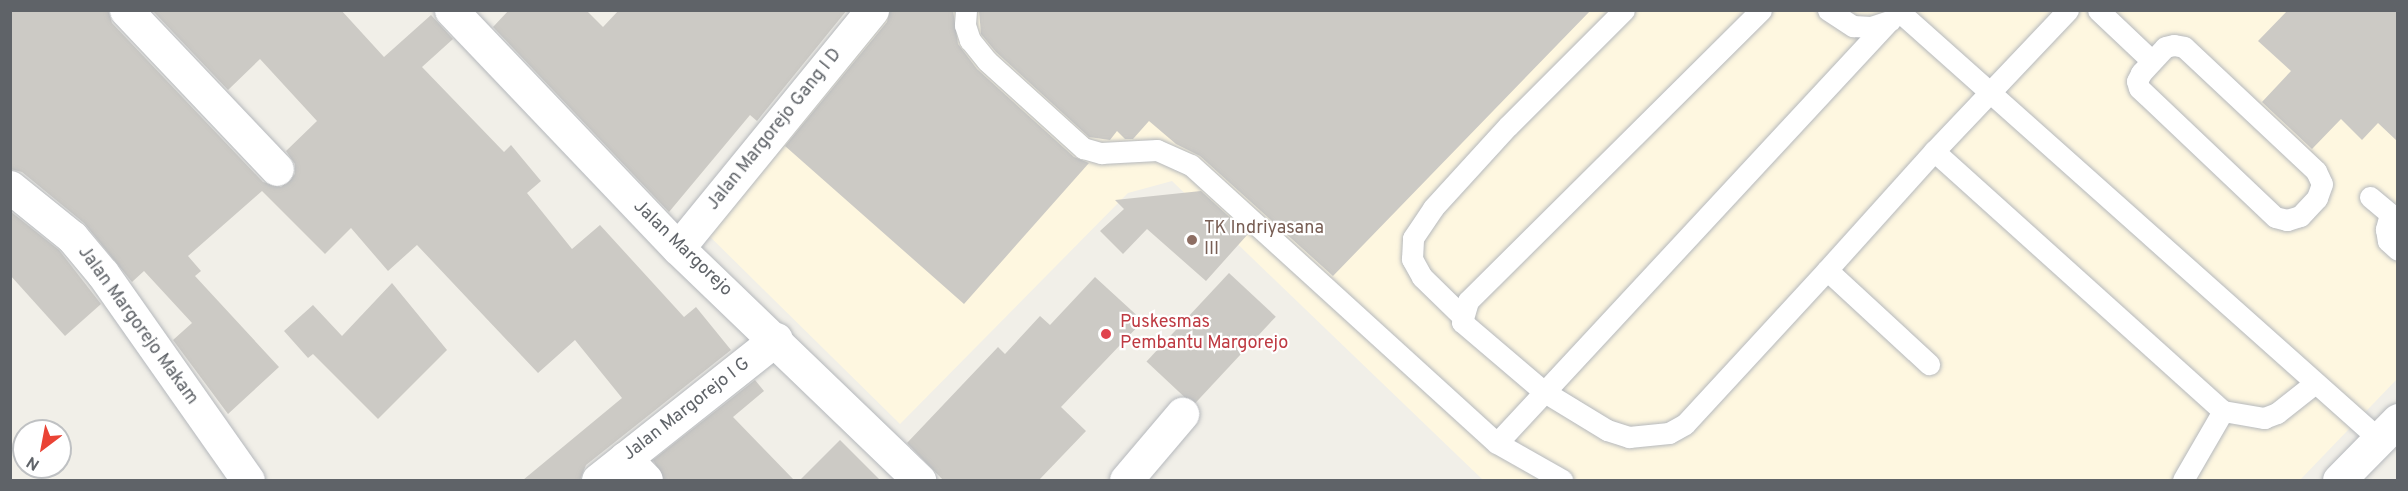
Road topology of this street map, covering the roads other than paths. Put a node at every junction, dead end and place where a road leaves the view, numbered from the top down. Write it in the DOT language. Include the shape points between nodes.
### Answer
graph roads {
  1 [pos="126,10"];
  2 [pos="451,10"];
  3 [pos="872,10"];
  4 [pos="966,10"];
  5 [pos="1624,10"];
  6 [pos="1761,10"];
  7 [pos="1827,10"];
  8 [pos="2068,10"];
  9 [pos="2098,10"];
  10 [pos="1898,16"];
  11 [pos="2152,61"];
  12 [pos="1991,90"];
  13 [pos="1934,150"];
  14 [pos="278,169"];
  15 [pos="10,187"];
  16 [pos="2370,197"];
  17 [pos="678,248"];
  18 [pos="2397,250"];
  19 [pos="1827,270"];
  20 [pos="1462,316"];
  21 [pos="776,339"];
  22 [pos="1929,364"];
  23 [pos="2315,383"];
  24 [pos="1543,391"];
  25 [pos="2223,411"];
  26 [pos="1182,414"];
  27 [pos="2388,429"];
  28 [pos="1497,443"];
  29 [pos="636,469"];
  30 [pos="248,480"];
  31 [pos="598,480"];
  32 [pos="919,480"];
  33 [pos="1126,480"];
  34 [pos="1562,480"];
  35 [pos="2183,480"];
  36 [pos="2339,480"];
  1 -- 14 [label="street"];
  2 -- 17 [label="street, Jalan Margorejo"];
  3 -- 17 [label="street, Jalan Margorejo Gang I D"];
  4 -- 28 [label="lane" via="965,25 970,39 987,61 1083,148 1101,153 1156,150 1191,165"];
  5 -- 20 [label="lane" via="1508,126 1433,208 1413,238 1412,259 1422,277"];
  6 -- 20 [label="lane" via="1468,301"];
  7 -- 10 [label="lane" via="1853,26"];
  8 -- 12 [label="lane"];
  9 -- 11 [label="lane"];
  10 -- 12 [label="lane"];
  10 -- 24 [label="lane"];
  11 -- 11 [label="lane" via="2165,47 2184,47 2316,171 2322,184 2317,198 2300,216 2287,220 2275,217 2139,88 2137,81"];
  12 -- 13 [label="lane"];
  12 -- 23 [label="lane"];
  13 -- 19 [label="lane"];
  13 -- 25 [label="lane"];
  15 -- 30 [label="street, Jalan Margorejo Makam" via="72,237 104,274"];
  16 -- 18 [label="lane" via="2390,214 2388,241"];
  17 -- 21 [label="street, Jalan Margorejo"];
  19 -- 22 [label="lane"];
  19 -- 24 [label="lane" via="1684,424 1669,433 1629,437 1607,430"];
  20 -- 24 [label="lane" via="1467,328"];
  21 -- 29 [label="street, Jalan Margorejo I G"];
  21 -- 32 [label="street, Jalan Margorejo"];
  23 -- 25 [label="lane" via="2277,413 2264,418"];
  23 -- 27 [label="lane"];
  24 -- 28 [label="lane"];
  25 -- 35 [label="lane"];
  26 -- 33 [label="street"];
  27 -- 36 [label="street"];
  28 -- 34 [label="lane"];
  29 -- 31 [label="street, Jalan Margorejo I G"];
}
